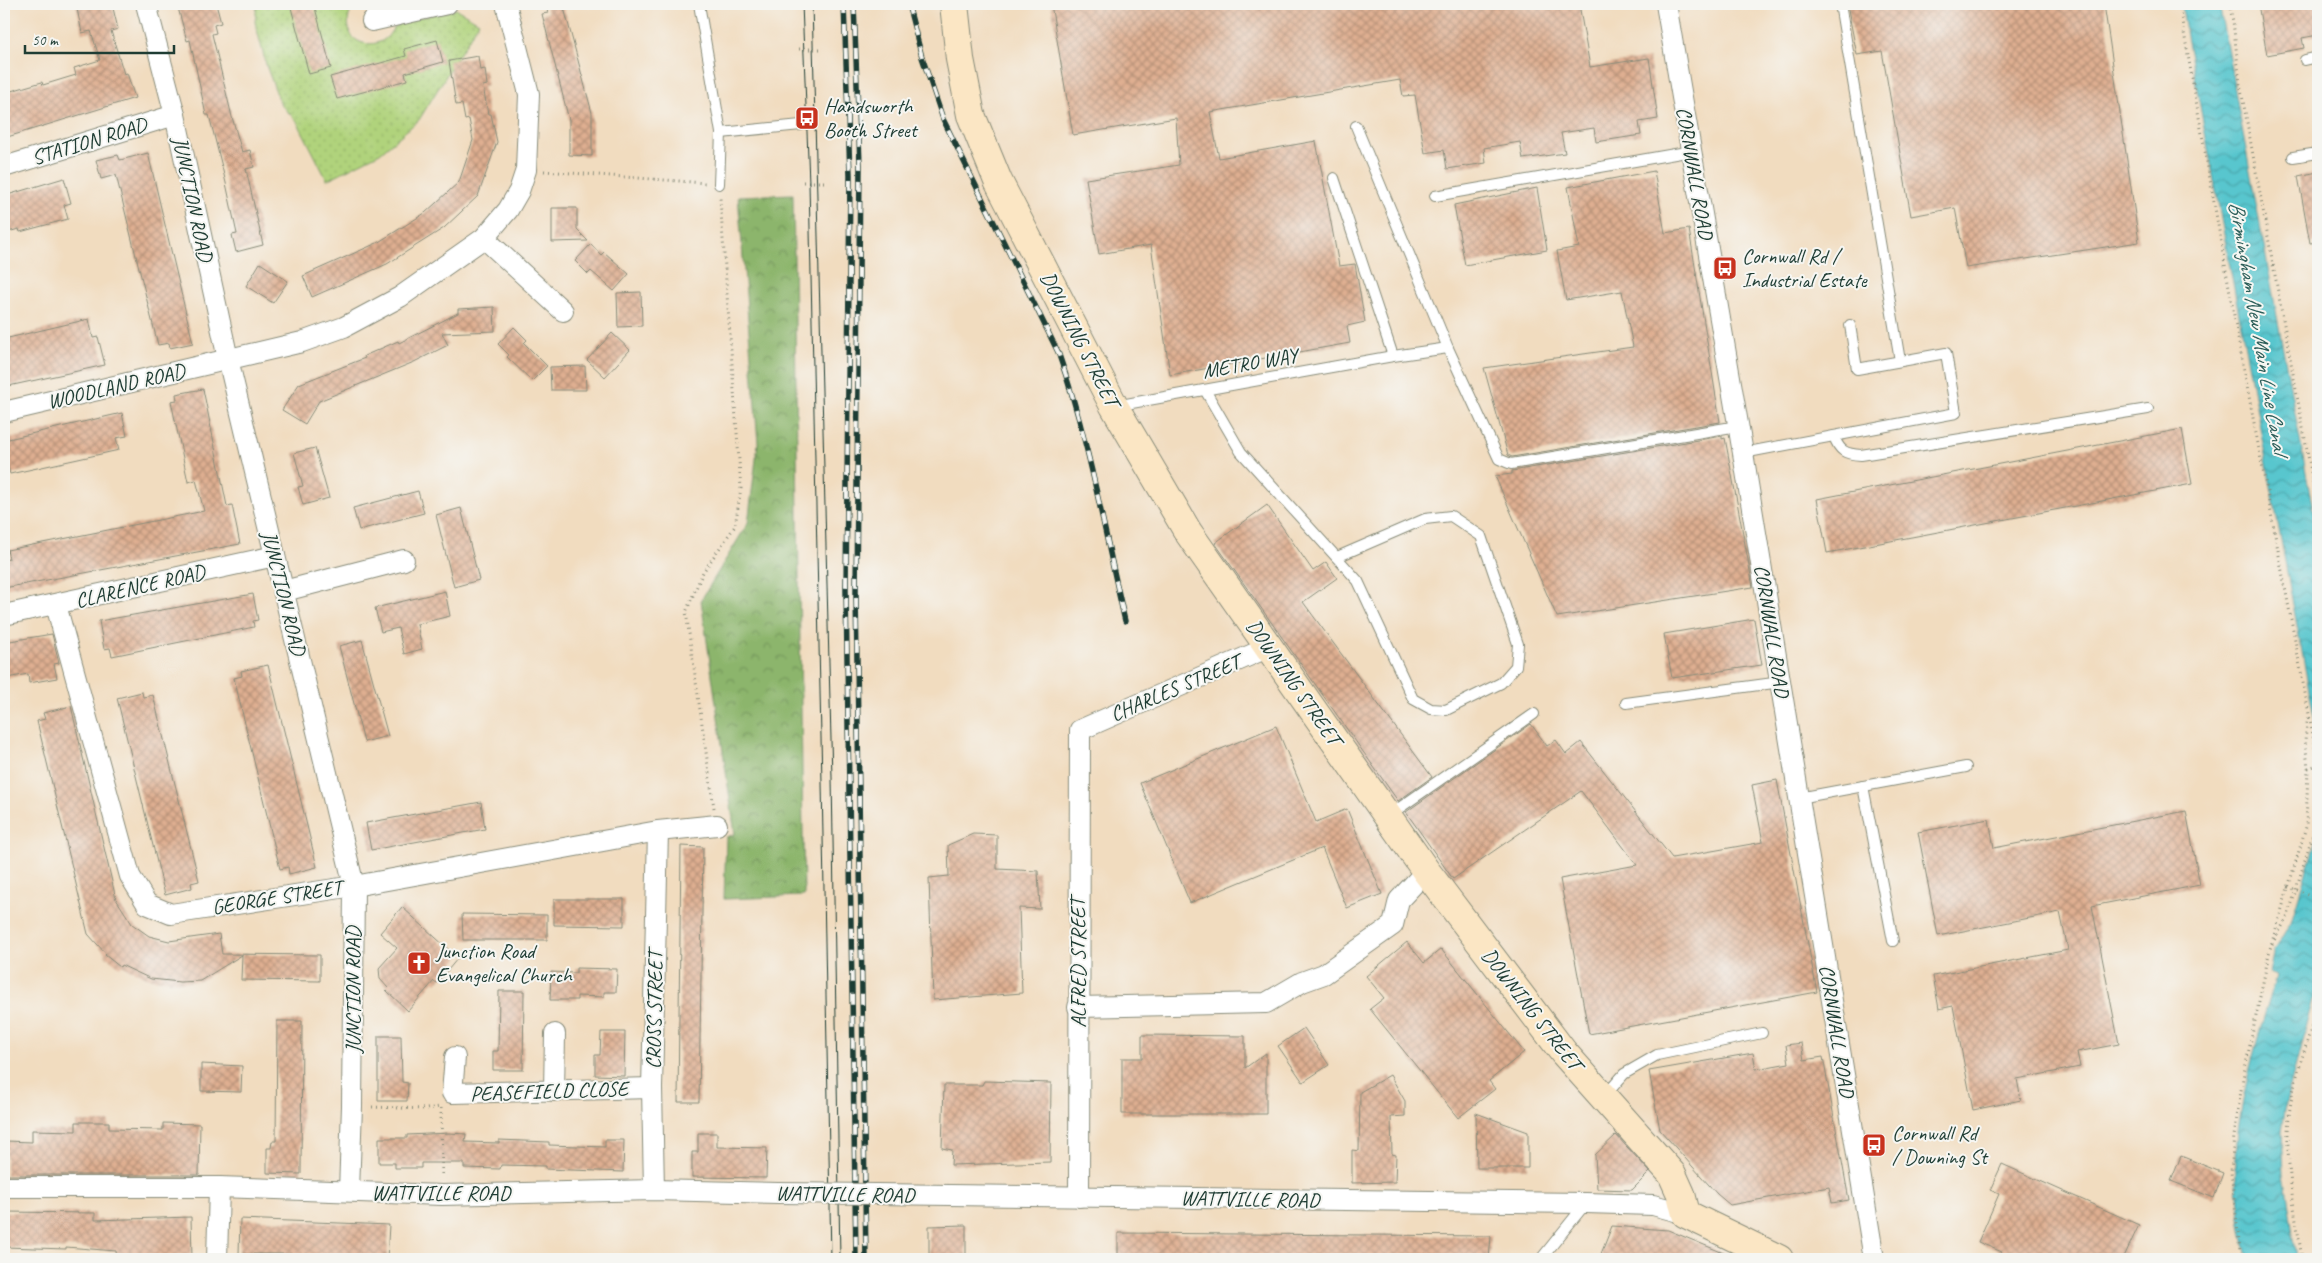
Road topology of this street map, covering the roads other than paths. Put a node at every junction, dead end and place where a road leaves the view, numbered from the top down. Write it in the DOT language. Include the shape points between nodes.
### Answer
graph roads {
  1 [pos="146,4"];
  2 [pos="447,4"];
  3 [pos="506,4"];
  4 [pos="699,4"];
  5 [pos="954,4"];
  6 [pos="1666,4"];
  7 [pos="1840,4"];
  8 [pos="372,21"];
  9 [pos="2318,57"];
  10 [pos="2305,60"];
  11 [pos="175,115"];
  12 [pos="801,125"];
  13 [pos="1356,126"];
  14 [pos="721,133"];
  15 [pos="1692,151"];
  16 [pos="2318,153"];
  17 [pos="2292,157"];
  18 [pos="4,167"];
  19 [pos="1334,178"];
  20 [pos="719,184"];
  21 [pos="1435,196"];
  22 [pos="484,238"];
  23 [pos="563,311"];
  24 [pos="1850,325"];
  25 [pos="1448,348"];
  26 [pos="1393,356"];
  27 [pos="228,359"];
  28 [pos="1900,361"];
  29 [pos="1205,390"];
  30 [pos="1114,406"];
  31 [pos="2148,409"];
  32 [pos="4,412"];
  33 [pos="1738,426"];
  34 [pos="1834,436"];
  35 [pos="1743,453"];
  36 [pos="275,556"];
  37 [pos="1337,557"];
  38 [pos="404,560"];
  39 [pos="284,591"];
  40 [pos="56,605"];
  41 [pos="4,615"];
  42 [pos="1270,647"];
  43 [pos="1780,682"];
  44 [pos="1626,703"];
  45 [pos="1534,714"];
  46 [pos="1080,730"];
  47 [pos="1966,767"];
  48 [pos="1863,786"];
  49 [pos="1799,798"];
  50 [pos="1387,816"];
  51 [pos="717,826"];
  52 [pos="658,831"];
  53 [pos="1426,871"];
  54 [pos="354,886"];
  55 [pos="1893,941"];
  56 [pos="1078,1007"];
  57 [pos="555,1034"];
  58 [pos="1762,1034"];
  59 [pos="455,1056"];
  60 [pos="652,1088"];
  61 [pos="554,1091"];
  62 [pos="1604,1097"];
  63 [pos="4,1187"];
  64 [pos="219,1187"];
  65 [pos="654,1190"];
  66 [pos="349,1191"];
  67 [pos="1079,1197"];
  68 [pos="1586,1203"];
  69 [pos="1686,1214"];
  70 [pos="217,1259"];
  71 [pos="1541,1259"];
  72 [pos="1779,1259"];
  73 [pos="1874,1259"];
  1 -- 11 [label="street, JUNCTION ROAD"];
  2 -- 8 [label="street"];
  3 -- 22 [label="street, WOODLAND ROAD" via="530,94 526,170 508,210"];
  4 -- 14 [label="lane"];
  5 -- 30 [label="street, DOWNING STREET" via="960,59 976,129 998,181 1061,293"];
  6 -- 15 [label="street, CORNWALL ROAD"];
  7 -- 28 [label="lane"];
  9 -- 10 [label="lane"];
  11 -- 18 [label="street, STATION ROAD"];
  11 -- 27 [label="street, JUNCTION ROAD"];
  12 -- 14 [label="lane"];
  13 -- 25 [label="lane"];
  14 -- 20 [label="lane"];
  15 -- 21 [label="lane"];
  15 -- 33 [label="street, CORNWALL ROAD"];
  16 -- 17 [label="lane"];
  19 -- 26 [label="lane"];
  22 -- 23 [label="street"];
  22 -- 27 [label="street, WOODLAND ROAD" via="400,297 344,327 302,342"];
  24 -- 28 [label="lane" via="1857,369"];
  25 -- 26 [label="lane, METRO WAY"];
  25 -- 33 [label="lane" via="1499,459 1511,464"];
  26 -- 29 [label="lane, METRO WAY"];
  27 -- 32 [label="street, WOODLAND ROAD"];
  27 -- 36 [label="street, JUNCTION ROAD"];
  28 -- 34 [label="lane" via="1946,353 1956,413"];
  29 -- 30 [label="lane, METRO WAY"];
  29 -- 37 [label="lane" via="1241,452"];
  30 -- 42 [label="street, DOWNING STREET" via="1188,532"];
  31 -- 34 [label="lane" via="1861,455 1841,450"];
  33 -- 35 [label="street, CORNWALL ROAD"];
  34 -- 35 [label="lane"];
  35 -- 43 [label="street, CORNWALL ROAD"];
  36 -- 39 [label="street, JUNCTION ROAD"];
  36 -- 40 [label="street, CLARENCE ROAD"];
  37 -- 37 [label="lane" via="1425,519 1451,516 1481,536 1518,644 1516,666 1502,683 1446,710 1430,710 1414,699 1358,581"];
  38 -- 39 [label="street"];
  39 -- 54 [label="street, JUNCTION ROAD"];
  40 -- 41 [label="street, CLARENCE ROAD"];
  40 -- 54 [label="street, GEORGE STREET" via="130,876 147,904 171,914"];
  42 -- 46 [label="street, CHARLES STREET"];
  42 -- 50 [label="street, DOWNING STREET"];
  43 -- 44 [label="lane"];
  43 -- 49 [label="street, CORNWALL ROAD"];
  45 -- 50 [label="lane"];
  46 -- 56 [label="street, ALFRED STREET"];
  47 -- 48 [label="lane"];
  48 -- 49 [label="lane"];
  48 -- 55 [label="lane"];
  49 -- 73 [label="street, CORNWALL ROAD"];
  50 -- 53 [label="street, DOWNING STREET"];
  51 -- 52 [label="street, GEORGE STREET"];
  52 -- 54 [label="street, GEORGE STREET"];
  52 -- 60 [label="street, CROSS STREET"];
  53 -- 56 [label="street" via="1399,900 1393,925 1324,974 1302,982 1266,1003"];
  53 -- 62 [label="street, DOWNING STREET" via="1564,1053"];
  54 -- 66 [label="street, JUNCTION ROAD"];
  56 -- 67 [label="street, ALFRED STREET"];
  57 -- 61 [label="street"];
  58 -- 62 [label="lane" via="1657,1055 1624,1074"];
  59 -- 61 [label="street, PEASEFIELD CLOSE" via="452,1093"];
  60 -- 61 [label="street, PEASEFIELD CLOSE"];
  60 -- 65 [label="street, CROSS STREET"];
  62 -- 69 [label="street, DOWNING STREET" via="1672,1174"];
  63 -- 64 [label="street, WATTVILLE ROAD"];
  64 -- 66 [label="street, WATTVILLE ROAD"];
  64 -- 70 [label="street"];
  65 -- 66 [label="street, WATTVILLE ROAD" via="442,1195"];
  65 -- 67 [label="street, WATTVILLE ROAD, bridge"];
  67 -- 68 [label="street, WATTVILLE ROAD"];
  68 -- 69 [label="street, WATTVILLE ROAD" via="1653,1205"];
  68 -- 71 [label="lane"];
  69 -- 72 [label="street"];
}
